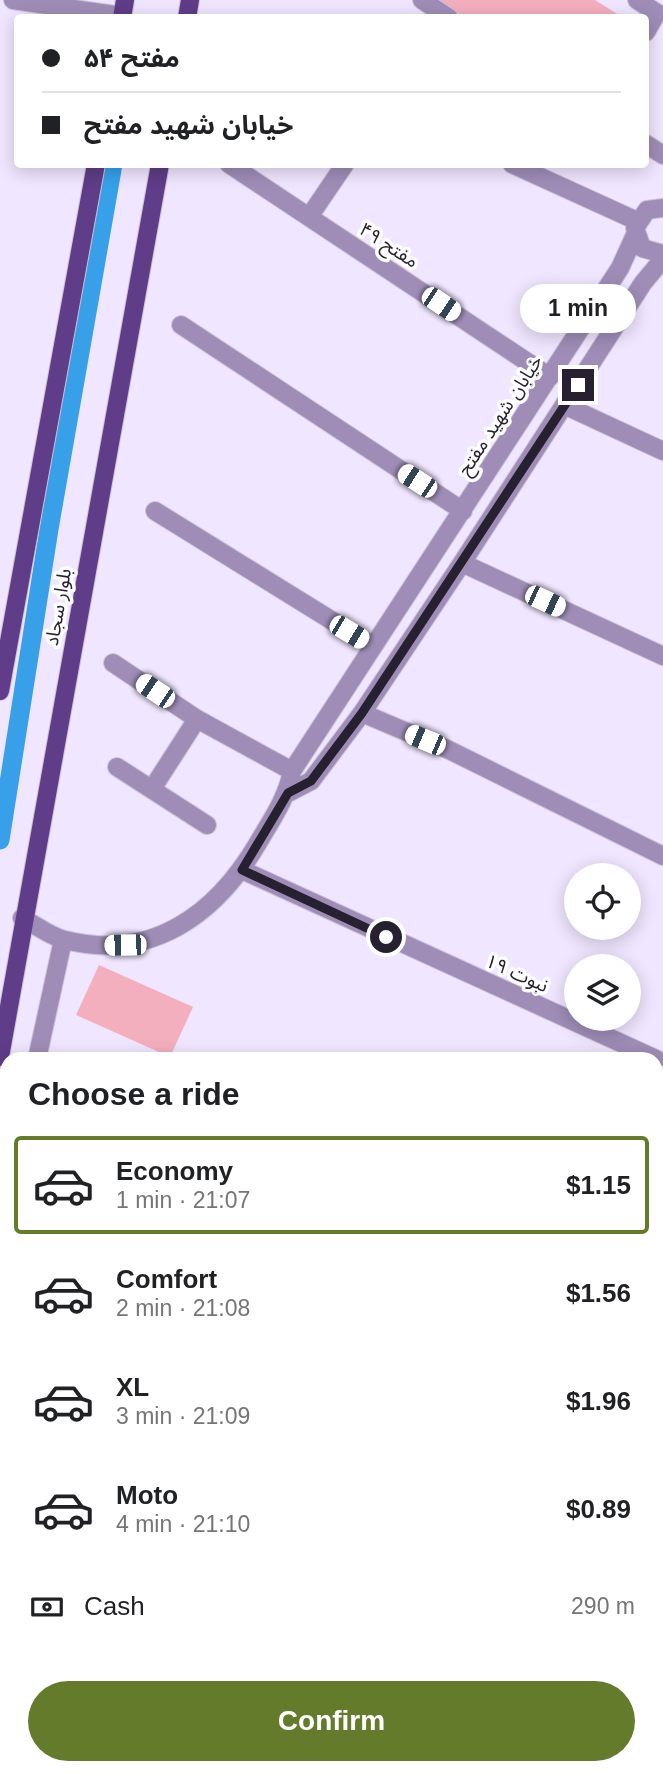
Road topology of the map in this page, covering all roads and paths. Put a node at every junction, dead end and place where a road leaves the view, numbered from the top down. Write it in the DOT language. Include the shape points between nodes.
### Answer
graph roads {
  1 [pos="13,0"];
  2 [pos="422,0"];
  3 [pos="637,0"];
  4 [pos="125,13"];
  5 [pos="441,14"];
  6 [pos="649,27"];
  7 [pos="95,168"];
  8 [pos="159,168"];
  9 [pos="235,168"];
  10 [pos="342,168"];
  11 [pos="520,168"];
  12 [pos="660,203"];
  13 [pos="309,218"];
  14 [pos="636,228"];
  15 [pos="663,254"];
  16 [pos="663,259"];
  17 [pos="181,325"];
  18 [pos="550,377"];
  19 [pos="564,405"];
  20 [pos="663,451"];
  21 [pos="155,511"];
  22 [pos="463,511"];
  23 [pos="462,564"];
  24 [pos="373,646"];
  25 [pos="3,653"];
  26 [pos="663,656"];
  27 [pos="113,663"];
  28 [pos="0,691"];
  29 [pos="362,713"];
  30 [pos="197,719"];
  31 [pos="117,767"];
  32 [pos="292,771"];
  33 [pos="152,789"];
  34 [pos="288,793"];
  35 [pos="207,825"];
  36 [pos="663,856"];
  37 [pos="242,870"];
  38 [pos="22,918"];
  39 [pos="63,940"];
  40 [pos="1,1052"];
  41 [pos="39,1052"];
  42 [pos="641,1052"];
  1 -- 4 [label="street"];
  2 -- 5 [label="street"];
  3 -- 6 [label="street" via="657,13"];
  7 -- 25 [label="main road"];
  8 -- 38 [label="main road, بلوار سجاد"];
  9 -- 13 [label="street, مفتح ۴۹"];
  10 -- 13 [label="street"];
  11 -- 14 [label="street"];
  12 -- 14 [label="street"];
  13 -- 18 [label="street, مفتح ۴۹"];
  14 -- 15 [label="street" via="649,252"];
  14 -- 18 [label="street, خیابان شهید مفتح" via="620,268"];
  16 -- 19 [label="street, خیابان شهید مفتح"];
  17 -- 22 [label="street"];
  18 -- 22 [label="street, خیابان شهید مفتح"];
  19 -- 20 [label="street"];
  19 -- 23 [label="street, خیابان شهید مفتح"];
  21 -- 24 [label="street"];
  22 -- 24 [label="street, خیابان شهید مفتح"];
  23 -- 26 [label="street"];
  23 -- 29 [label="street, خیابان شهید مفتح"];
  24 -- 32 [label="street, خیابان شهید مفتح"];
  25 -- 28 [label="main road"];
  27 -- 30 [label="street"];
  29 -- 34 [label="street, خیابان شهید مفتح" via="311,781"];
  29 -- 36 [label="street" via="447,749"];
  30 -- 32 [label="street"];
  30 -- 33 [label="street"];
  31 -- 33 [label="street"];
  32 -- 34 [label="street, خیابان شهید مفتح"];
  33 -- 35 [label="street"];
  34 -- 37 [label="street, خیابان شهید مفتح"];
  37 -- 39 [label="street, خیابان شهید مفتح" via="216,901 155,939 125,945"];
  37 -- 42 [label="street, نبوت ۱۹"];
  38 -- 39 [label="street, خیابان شهید مفتح"];
  38 -- 40 [label="main road, بلوار سجاد"];
  39 -- 41 [label="street"];
}
